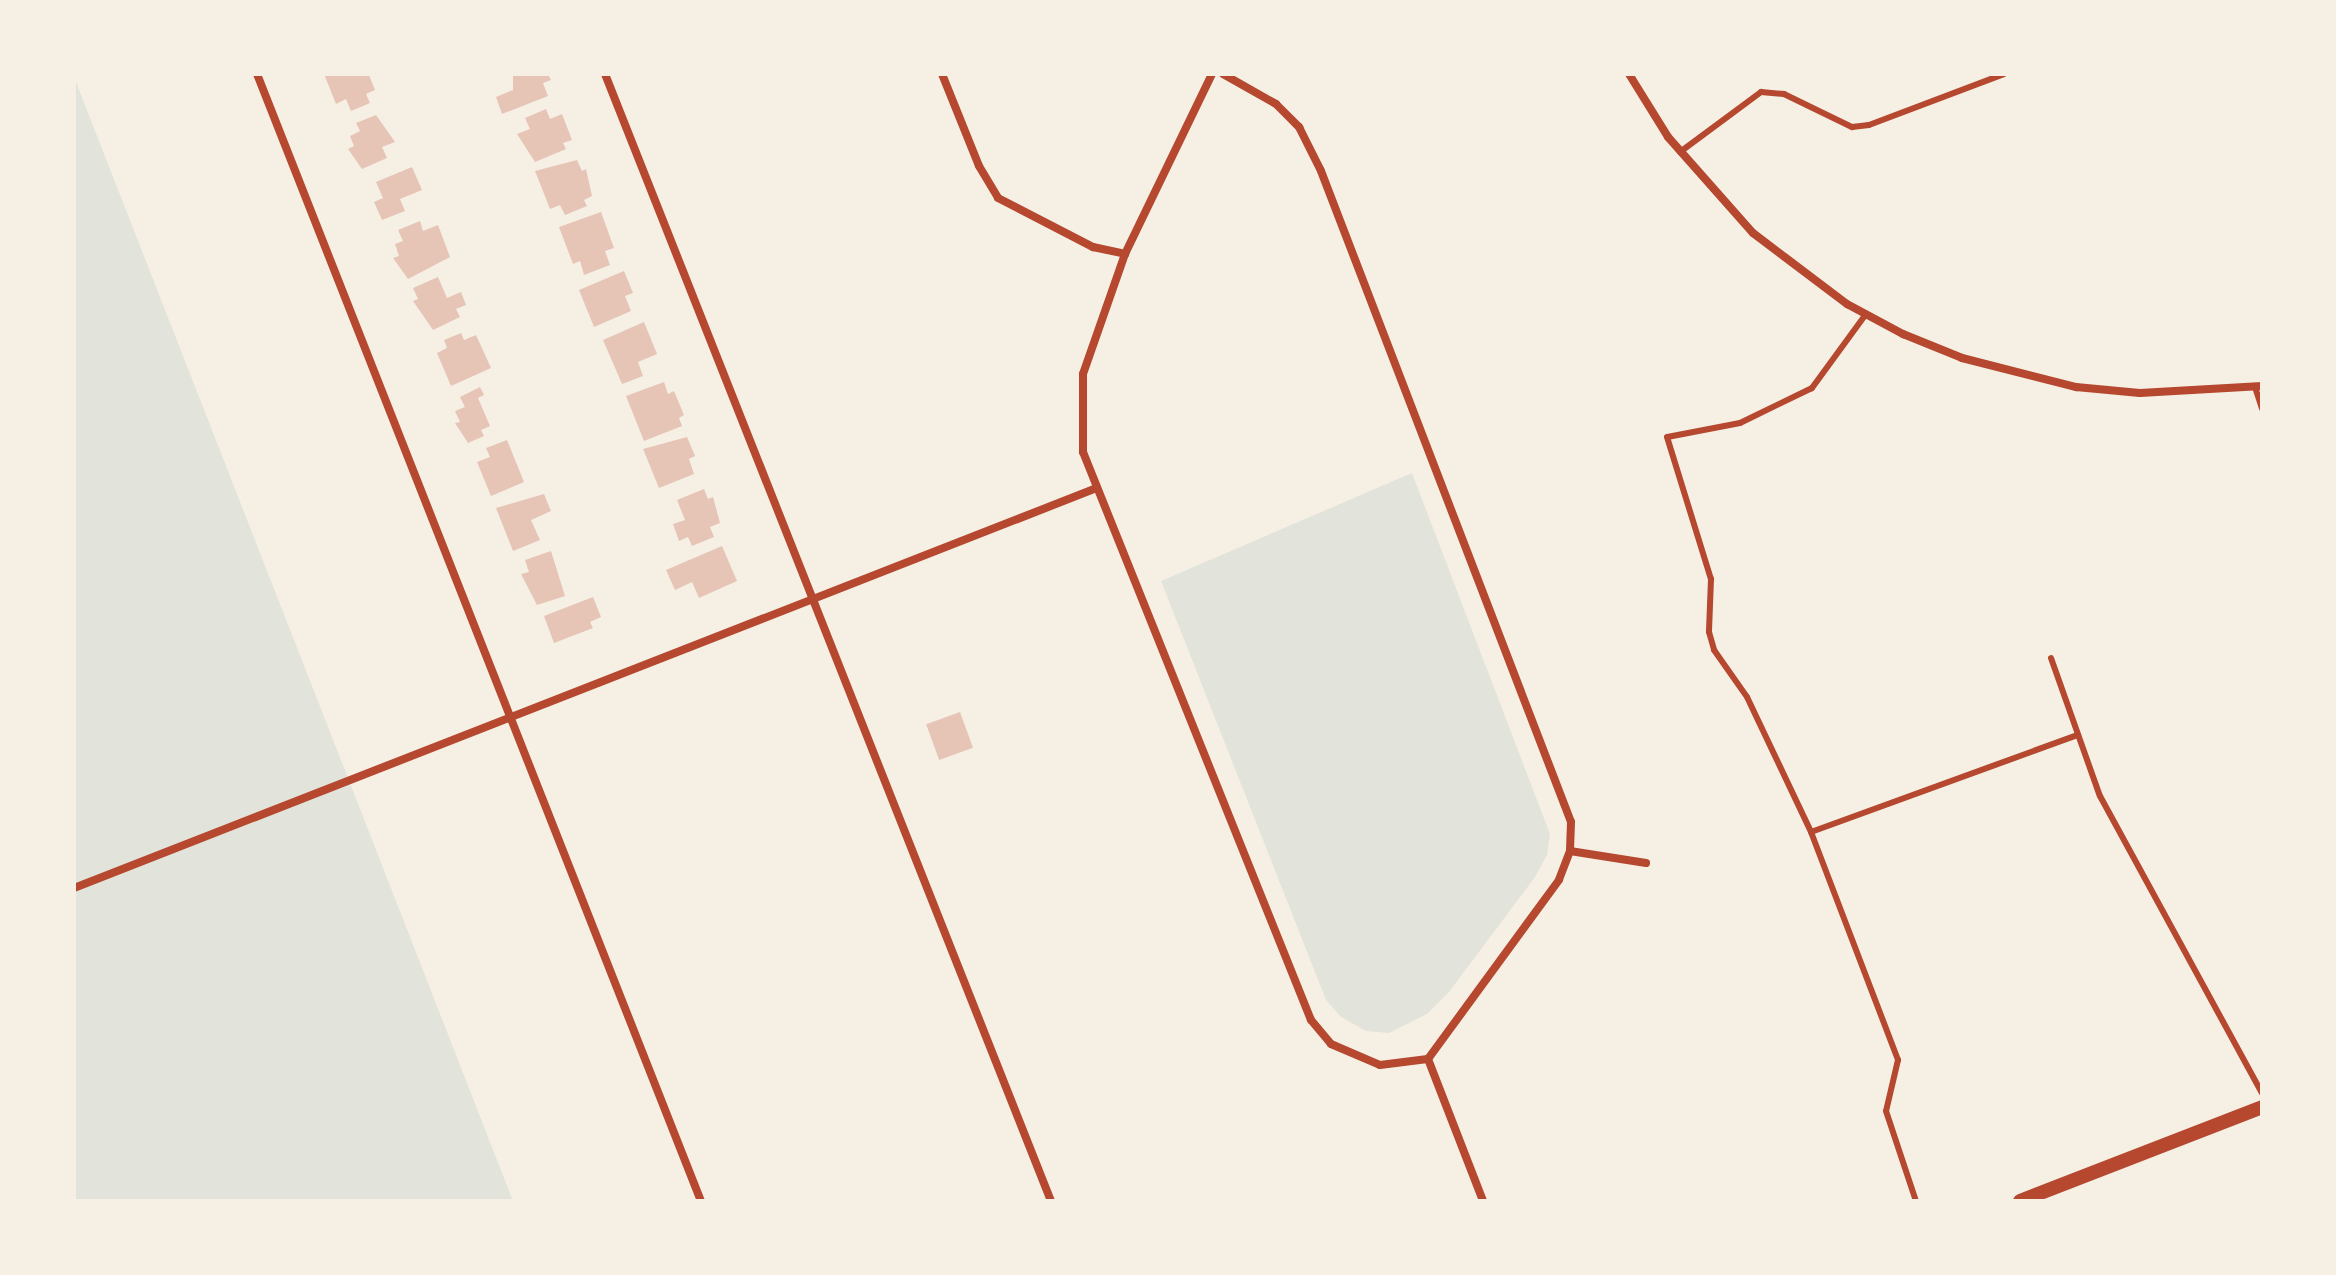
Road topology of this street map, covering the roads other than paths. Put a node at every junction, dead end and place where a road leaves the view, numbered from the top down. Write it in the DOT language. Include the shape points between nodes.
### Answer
graph roads {
  1 [pos="257,74"];
  2 [pos="605,74"];
  3 [pos="942,74"];
  4 [pos="1212,74"];
  5 [pos="1223,74"];
  6 [pos="1629,74"];
  7 [pos="2004,74"];
  8 [pos="1680,152"];
  9 [pos="1125,254"];
  10 [pos="1866,314"];
  11 [pos="2259,386"];
  12 [pos="2262,409"];
  13 [pos="1097,488"];
  14 [pos="812,598"];
  15 [pos="2051,658"];
  16 [pos="511,718"];
  17 [pos="2078,735"];
  18 [pos="1811,832"];
  19 [pos="1570,851"];
  20 [pos="1646,863"];
  21 [pos="74,888"];
  22 [pos="1428,1059"];
  23 [pos="2262,1093"];
  24 [pos="2262,1107"];
  25 [pos="701,1201"];
  26 [pos="1051,1201"];
  27 [pos="1483,1201"];
  28 [pos="1916,1201"];
  29 [pos="2020,1201"];
  1 -- 16 [label="street"];
  2 -- 14 [label="street"];
  3 -- 9 [label="street" via="979,166 998,198 1093,247"];
  4 -- 9 [label="street"];
  5 -- 19 [label="street" via="1276,104 1299,127 1321,171 1571,822"];
  6 -- 8 [label="street"];
  7 -- 8 [label="lane" via="1852,127 1784,94 1761,92"];
  8 -- 10 [label="street" via="1753,233 1803,274"];
  9 -- 13 [label="street" via="1083,374 1083,452"];
  10 -- 11 [label="street" via="1962,358 2076,387 2140,393"];
  10 -- 18 [label="lane" via="1812,388 1740,423 1667,437 1711,579 1709,632 1714,650 1747,697"];
  11 -- 12 [label="lane"];
  13 -- 14 [label="street"];
  13 -- 22 [label="street" via="1311,1020 1331,1044 1380,1065"];
  14 -- 16 [label="street"];
  14 -- 26 [label="street"];
  15 -- 17 [label="lane"];
  16 -- 21 [label="street"];
  16 -- 25 [label="street"];
  17 -- 18 [label="lane"];
  17 -- 23 [label="lane" via="2100,796"];
  18 -- 28 [label="lane" via="1898,1060 1886,1111"];
  19 -- 20 [label="street"];
  19 -- 22 [label="street" via="1559,880"];
  22 -- 27 [label="street"];
  24 -- 29 [label="street"];
}
